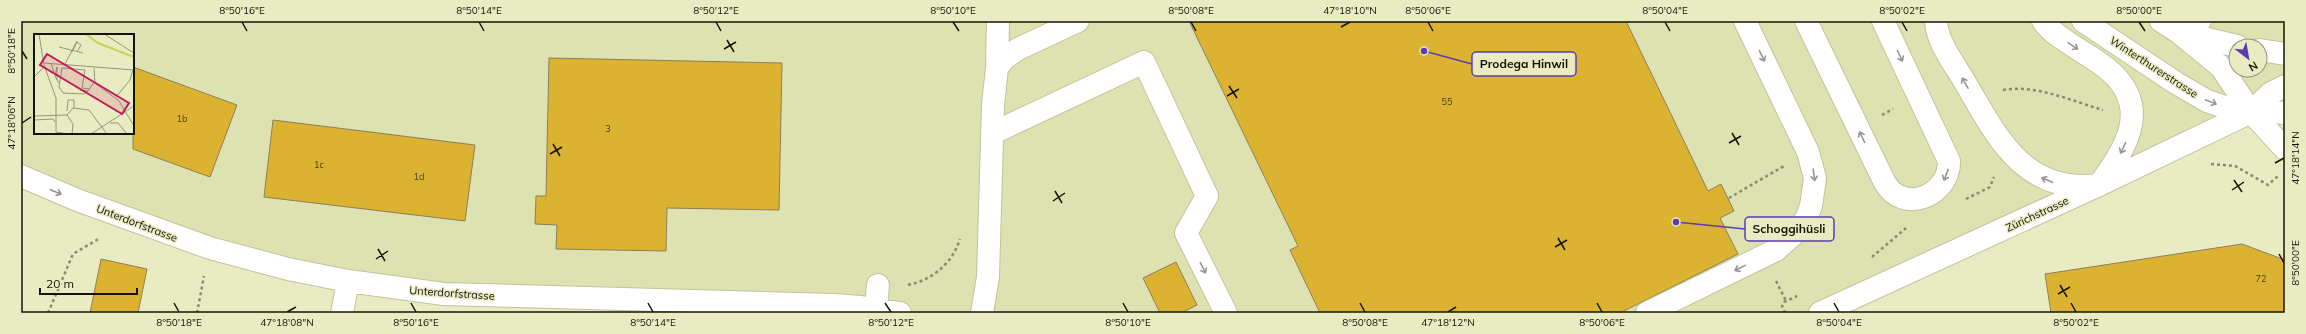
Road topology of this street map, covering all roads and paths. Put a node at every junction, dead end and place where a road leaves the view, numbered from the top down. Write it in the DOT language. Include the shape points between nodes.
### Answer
graph roads {
  1 [pos="998,21"];
  2 [pos="1078,21"];
  3 [pos="1745,21"];
  4 [pos="1806,21"];
  5 [pos="1883,21"];
  6 [pos="1936,21"];
  7 [pos="2043,21"];
  8 [pos="2084,21"];
  9 [pos="2200,21"];
  10 [pos="2169,26"];
  11 [pos="2228,43"];
  12 [pos="2268,51"];
  13 [pos="2285,54"];
  14 [pos="997,68"];
  15 [pos="2285,86"];
  16 [pos="1977,104"];
  17 [pos="2109,112"];
  18 [pos="2251,112"];
  19 [pos="2285,113"];
  20 [pos="993,133"];
  21 [pos="2285,148"];
  22 [pos="1808,152"];
  23 [pos="2209,164"];
  24 [pos="21,176"];
  25 [pos="2280,176"];
  26 [pos="2099,185"];
  27 [pos="1728,198"];
  28 [pos="118,214"];
  29 [pos="961,233"];
  30 [pos="210,248"];
  31 [pos="348,281"];
  32 [pos="878,285"];
  33 [pos="1780,290"];
  34 [pos="1786,301"];
  35 [pos="876,308"];
  36 [pos="48,313"];
  37 [pos="197,313"];
  38 [pos="342,313"];
  39 [pos="900,313"];
  40 [pos="982,313"];
  41 [pos="1226,313"];
  42 [pos="1647,313"];
  43 [pos="1820,313"];
  1 -- 14 [label="street"];
  2 -- 14 [label="street" via="1018,49 1005,58"];
  3 -- 22 [label="street, one-way"];
  5 -- 4 [label="street, one-way" via="1948,161 1948,172 1941,185 1929,194 1913,200 1900,198 1888,188"];
  16 -- 6 [label="street, one-way" via="1943,43"];
  7 -- 26 [label="street, one-way" via="2054,33 2108,70 2119,80 2129,96 2132,118 2128,136 2114,164"];
  8 -- 18 [label="street, Winterthurerstrasse, one-way" via="2200,98 2222,107"];
  9 -- 10 [label="street"];
  10 -- 11 [label="street"];
  10 -- 18 [label="street" via="2221,67"];
  12 -- 13 [label="street"];
  14 -- 20 [label="street" via="994,84"];
  15 -- 18 [label="street, Zürichstrasse" via="2271,92"];
  16 -- 17 [label="path" via="2002,90 2026,89"];
  26 -- 16 [label="street, one-way" via="2067,186 2034,174 2006,149"];
  18 -- 19 [label="street, Zürichstrasse"];
  18 -- 21 [label="street"];
  18 -- 26 [label="street, Zürichstrasse"];
  20 -- 40 [label="street" via="988,277"];
  20 -- 41 [label="street, one-way" via="1144,62 1207,196 1186,233"];
  22 -- 27 [label="path"];
  22 -- 42 [label="street, one-way" via="1815,178 1813,198 1806,219 1786,243 1764,257"];
  23 -- 25 [label="path" via="2235,166 2268,185"];
  24 -- 28 [label="street, Unterdorfstrasse, one-way"];
  26 -- 43 [label="street, Zürichstrasse"];
  28 -- 30 [label="street, Unterdorfstrasse" via="160,232"];
  28 -- 36 [label="path" via="112,232 73,254"];
  29 -- 32 [label="path" via="952,256 939,271 906,286"];
  30 -- 31 [label="street, Unterdorfstrasse" via="288,269"];
  30 -- 37 [label="path"];
  31 -- 35 [label="street, Unterdorfstrasse" via="444,294"];
  31 -- 38 [label="street"];
  32 -- 35 [label="street"];
  33 -- 34 [label="path"];
  35 -- 39 [label="street, Unterdorfstrasse"];
}
